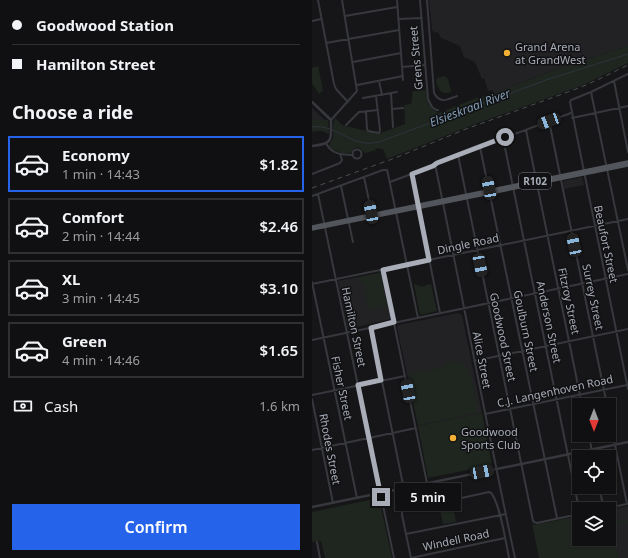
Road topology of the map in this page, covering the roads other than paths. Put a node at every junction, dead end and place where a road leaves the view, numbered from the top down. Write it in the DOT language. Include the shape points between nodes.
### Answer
graph roads {
  1 [pos="318,0"];
  2 [pos="342,0"];
  3 [pos="397,0"];
  4 [pos="420,0"];
  5 [pos="427,0"];
  6 [pos="398,7"];
  7 [pos="345,16"];
  8 [pos="421,18"];
  9 [pos="321,19"];
  10 [pos="398,20"];
  11 [pos="312,21"];
  12 [pos="399,30"];
  13 [pos="349,39"];
  14 [pos="326,43"];
  15 [pos="401,53"];
  16 [pos="353,62"];
  17 [pos="425,65"];
  18 [pos="402,67"];
  19 [pos="628,74"];
  20 [pos="403,76"];
  21 [pos="403,80"];
  22 [pos="380,81"];
  23 [pos="614,81"];
  24 [pos="357,85"];
  25 [pos="397,92"];
  26 [pos="592,92"];
  27 [pos="391,93"];
  28 [pos="382,95"];
  29 [pos="376,96"];
  30 [pos="457,96"];
  31 [pos="363,98"];
  32 [pos="312,102"];
  33 [pos="348,102"];
  34 [pos="628,106"];
  35 [pos="403,108"];
  36 [pos="619,108"];
  37 [pos="392,109"];
  38 [pos="378,110"];
  39 [pos="438,110"];
  40 [pos="366,111"];
  41 [pos="571,113"];
  42 [pos="596,113"];
  43 [pos="572,118"];
  44 [pos="331,120"];
  45 [pos="549,121"];
  46 [pos="346,125"];
  47 [pos="393,127"];
  48 [pos="526,130"];
  49 [pos="503,138"];
  50 [pos="326,144"];
  51 [pos="312,146"];
  52 [pos="480,147"];
  53 [pos="628,152"];
  54 [pos="340,154"];
  55 [pos="353,154"];
  56 [pos="458,155"];
  57 [pos="435,164"];
  58 [pos="628,164"];
  59 [pos="607,168"];
  60 [pos="583,173"];
  61 [pos="312,174"];
  62 [pos="412,174"];
  63 [pos="364,177"];
  64 [pos="560,177"];
  65 [pos="390,182"];
  66 [pos="537,182"];
  67 [pos="341,186"];
  68 [pos="513,187"];
  69 [pos="489,192"];
  70 [pos="318,194"];
  71 [pos="312,196"];
  72 [pos="466,197"];
  73 [pos="442,201"];
  74 [pos="418,206"];
  75 [pos="395,211"];
  76 [pos="372,216"];
  77 [pos="628,219"];
  78 [pos="348,220"];
  79 [pos="618,221"];
  80 [pos="325,225"];
  81 [pos="594,226"];
  82 [pos="312,228"];
  83 [pos="571,231"];
  84 [pos="548,236"];
  85 [pos="524,241"];
  86 [pos="353,242"];
  87 [pos="501,246"];
  88 [pos="477,250"];
  89 [pos="453,255"];
  90 [pos="429,260"];
  91 [pos="407,265"];
  92 [pos="383,270"];
  93 [pos="628,270"];
  94 [pos="628,274"];
  95 [pos="605,279"];
  96 [pos="336,280"];
  97 [pos="312,284"];
  98 [pos="582,284"];
  99 [pos="558,289"];
  100 [pos="535,294"];
  101 [pos="511,298"];
  102 [pos="488,303"];
  103 [pos="464,308"];
  104 [pos="440,313"];
  105 [pos="418,318"];
  106 [pos="394,322"];
  107 [pos="371,328"];
  108 [pos="628,330"];
  109 [pos="347,332"];
  110 [pos="616,332"];
  111 [pos="324,337"];
  112 [pos="593,337"];
  113 [pos="312,340"];
  114 [pos="569,342"];
  115 [pos="546,346"];
  116 [pos="522,351"];
  117 [pos="499,356"];
  118 [pos="474,361"];
  119 [pos="405,376"];
  120 [pos="381,380"];
  121 [pos="358,385"];
  122 [pos="628,385"];
  123 [pos="604,389"];
  124 [pos="628,389"];
  125 [pos="334,390"];
  126 [pos="580,394"];
  127 [pos="312,395"];
  128 [pos="581,398"];
  129 [pos="606,398"];
  130 [pos="312,399"];
  131 [pos="557,399"];
  132 [pos="533,404"];
  133 [pos="510,409"];
  134 [pos="485,414"];
  135 [pos="416,428"];
  136 [pos="392,433"];
  137 [pos="369,438"];
  138 [pos="590,442"];
  139 [pos="628,442"];
  140 [pos="345,443"];
  141 [pos="615,444"];
  142 [pos="322,448"];
  143 [pos="592,449"];
  144 [pos="312,450"];
  145 [pos="568,454"];
  146 [pos="545,459"];
  147 [pos="521,464"];
  148 [pos="497,469"];
  149 [pos="427,483"];
  150 [pos="404,488"];
  151 [pos="380,493"];
  152 [pos="357,498"];
  153 [pos="578,502"];
  154 [pos="333,503"];
  155 [pos="628,504"];
  156 [pos="616,506"];
  157 [pos="312,507"];
  158 [pos="408,509"];
  159 [pos="506,514"];
  160 [pos="500,515"];
  161 [pos="572,515"];
  162 [pos="557,518"];
  163 [pos="406,534"];
  164 [pos="505,538"];
  165 [pos="317,542"];
  166 [pos="320,558"];
  167 [pos="394,558"];
  168 [pos="411,558"];
  169 [pos="509,558"];
  170 [pos="515,558"];
  1 -- 9 [label="street"];
  2 -- 7 [label="street"];
  3 -- 6 [label="street"];
  4 -- 8 [label="street, Grens Street"];
  5 -- 30 [label="street" via="434,93 442,100"];
  6 -- 7 [label="street"];
  6 -- 10 [label="street"];
  7 -- 13 [label="street"];
  8 -- 10 [label="street"];
  8 -- 17 [label="street, Grens Street"];
  9 -- 11 [label="street"];
  9 -- 14 [label="street"];
  10 -- 12 [label="street"];
  12 -- 13 [label="street"];
  12 -- 15 [label="street"];
  13 -- 14 [label="street"];
  13 -- 16 [label="street"];
  14 -- 33 [label="street" via="334,84"];
  15 -- 16 [label="street"];
  15 -- 18 [label="street"];
  16 -- 24 [label="street"];
  17 -- 18 [label="street"];
  17 -- 39 [label="street, Grens Street" via="428,99 434,109"];
  18 -- 20 [label="street"];
  19 -- 23 [label="street"];
  20 -- 21 [label="street"];
  20 -- 22 [label="street"];
  22 -- 24 [label="street"];
  22 -- 28 [label="street"];
  23 -- 26 [label="street"];
  23 -- 36 [label="street"];
  24 -- 33 [label="street" via="356,93"];
  25 -- 27 [label="street"];
  26 -- 41 [label="street, Beaufort Street" via="571,100"];
  26 -- 42 [label="street"];
  27 -- 28 [label="street"];
  27 -- 37 [label="street"];
  28 -- 29 [label="street"];
  29 -- 31 [label="street"];
  29 -- 38 [label="street"];
  32 -- 44 [label="street"];
  33 -- 44 [label="street"];
  34 -- 36 [label="street"];
  35 -- 37 [label="street"];
  36 -- 42 [label="street"];
  36 -- 53 [label="street"];
  37 -- 47 [label="street"];
  38 -- 40 [label="street"];
  38 -- 40 [label="street" via="378,133 367,129"];
  40 -- 46 [label="street" via="358,113"];
  41 -- 43 [label="street, Beaufort Street"];
  41 -- 45 [label="street"];
  42 -- 43 [label="street"];
  42 -- 59 [label="street"];
  43 -- 60 [label="street, Beaufort Street"];
  44 -- 50 [label="street" via="331,135"];
  45 -- 48 [label="street"];
  45 -- 64 [label="street, Surrey Street"];
  48 -- 49 [label="street"];
  48 -- 66 [label="street, Fitzroy Street"];
  49 -- 52 [label="street"];
  49 -- 68 [label="street, Anderson Street"];
  50 -- 51 [label="street"];
  50 -- 54 [label="street" via="330,150"];
  52 -- 56 [label="street"];
  52 -- 69 [label="street, Goulburn Street"];
  54 -- 55 [label="street"];
  54 -- 61 [label="street" via="340,163"];
  55 -- 55 [label="street" via="356,149 362,152 358,158"];
  56 -- 57 [label="street"];
  56 -- 72 [label="street, Goodwood Street"];
  57 -- 62 [label="street"];
  57 -- 73 [label="street, Alice Street"];
  58 -- 59 [label="main road, R102"];
  59 -- 60 [label="main road, R102"];
  59 -- 79 [label="street"];
  60 -- 64 [label="main road, R102"];
  60 -- 81 [label="street, Beaufort Street"];
  62 -- 65 [label="street"];
  62 -- 74 [label="street"];
  63 -- 65 [label="street" via="385,170"];
  63 -- 67 [label="street"];
  63 -- 76 [label="street"];
  64 -- 66 [label="main road, R102"];
  64 -- 83 [label="street, Surrey Street"];
  65 -- 75 [label="street"];
  66 -- 68 [label="main road, R102"];
  66 -- 84 [label="street, Fitzroy Street"];
  67 -- 70 [label="street"];
  67 -- 78 [label="street"];
  68 -- 69 [label="main road, R102"];
  68 -- 85 [label="street, Anderson Street"];
  69 -- 72 [label="main road, R102"];
  69 -- 87 [label="street, Goulburn Street"];
  70 -- 71 [label="street"];
  70 -- 80 [label="street, Hamilton Street"];
  72 -- 73 [label="main road, R102"];
  72 -- 88 [label="street, Goodwood Street"];
  73 -- 74 [label="main road, R102"];
  73 -- 89 [label="street, Alice Street"];
  74 -- 75 [label="main road, R102"];
  74 -- 90 [label="street"];
  75 -- 76 [label="main road, R102"];
  75 -- 91 [label="street"];
  76 -- 78 [label="main road, R102"];
  77 -- 79 [label="street, Dingle Road"];
  78 -- 80 [label="main road, R102"];
  78 -- 86 [label="street"];
  79 -- 81 [label="street, Dingle Road"];
  79 -- 93 [label="street"];
  80 -- 82 [label="main road, R102"];
  80 -- 96 [label="street, Hamilton Street"];
  81 -- 83 [label="street, Dingle Road"];
  81 -- 95 [label="street, Beaufort Street"];
  83 -- 84 [label="street, Dingle Road"];
  83 -- 98 [label="street, Surrey Street"];
  84 -- 85 [label="street, Dingle Road"];
  84 -- 99 [label="street, Fitzroy Street"];
  85 -- 87 [label="street, Dingle Road"];
  85 -- 100 [label="street, Anderson Street"];
  87 -- 88 [label="street, Dingle Road"];
  87 -- 101 [label="street, Goulburn Street"];
  88 -- 89 [label="street, Dingle Road"];
  88 -- 102 [label="street, Goodwood Street"];
  89 -- 90 [label="street, Dingle Road"];
  89 -- 103 [label="street, Alice Street"];
  90 -- 91 [label="street, Dingle Road"];
  90 -- 104 [label="street"];
  91 -- 92 [label="street, Dingle Road"];
  91 -- 105 [label="street"];
  92 -- 96 [label="street, Dingle Road"];
  92 -- 106 [label="street"];
  94 -- 95 [label="street"];
  95 -- 98 [label="street"];
  95 -- 110 [label="street, Beaufort Street"];
  96 -- 97 [label="street, Dingle Road"];
  96 -- 109 [label="street, Hamilton Street"];
  97 -- 111 [label="street, Fisher Street"];
  98 -- 99 [label="street"];
  98 -- 112 [label="street, Surrey Street"];
  99 -- 100 [label="street"];
  99 -- 114 [label="street, Fitzroy Street"];
  100 -- 101 [label="street"];
  100 -- 115 [label="street, Anderson Street"];
  101 -- 102 [label="street"];
  101 -- 116 [label="street, Goulburn Street"];
  102 -- 103 [label="street"];
  102 -- 117 [label="street, Goodwood Street"];
  103 -- 104 [label="street"];
  103 -- 118 [label="street, Alice Street"];
  104 -- 105 [label="street"];
  105 -- 106 [label="street"];
  106 -- 107 [label="street"];
  106 -- 119 [label="street"];
  107 -- 109 [label="street"];
  107 -- 120 [label="street"];
  108 -- 110 [label="street"];
  109 -- 111 [label="street"];
  109 -- 121 [label="street, Hamilton Street"];
  110 -- 112 [label="street"];
  110 -- 122 [label="street, Beaufort Street"];
  111 -- 113 [label="street"];
  111 -- 125 [label="street, Fisher Street"];
  112 -- 114 [label="street"];
  112 -- 123 [label="street, Surrey Street"];
  114 -- 115 [label="street"];
  114 -- 126 [label="street, Fitzroy Street"];
  115 -- 116 [label="street"];
  115 -- 131 [label="street, Anderson Street"];
  116 -- 117 [label="street"];
  116 -- 132 [label="street, Goulburn Street"];
  117 -- 118 [label="street"];
  117 -- 133 [label="street, Goodwood Street"];
  118 -- 134 [label="street, Alice Street"];
  119 -- 120 [label="street"];
  119 -- 135 [label="street"];
  120 -- 121 [label="street"];
  120 -- 136 [label="street"];
  121 -- 125 [label="street"];
  121 -- 137 [label="street, Hamilton Street"];
  122 -- 123 [label="street, C.J. Langenhoven Road"];
  122 -- 124 [label="street, Beaufort Street"];
  123 -- 126 [label="street, C.J. Langenhoven Road"];
  123 -- 129 [label="street, Surrey Street"];
  125 -- 127 [label="street"];
  125 -- 140 [label="street, Fisher Street"];
  126 -- 128 [label="street, Fitzroy Street"];
  126 -- 131 [label="street, C.J. Langenhoven Road"];
  130 -- 142 [label="street, Rhodes Street"];
  131 -- 132 [label="street, C.J. Langenhoven Road"];
  131 -- 145 [label="street, Anderson Street"];
  132 -- 133 [label="street, C.J. Langenhoven Road"];
  132 -- 146 [label="street, Goulburn Street"];
  133 -- 134 [label="street, C.J. Langenhoven Road"];
  133 -- 147 [label="street, Goodwood Street"];
  134 -- 148 [label="street, Alice Street"];
  135 -- 136 [label="street"];
  135 -- 149 [label="street"];
  136 -- 137 [label="street"];
  136 -- 150 [label="street"];
  137 -- 140 [label="street"];
  137 -- 151 [label="street, Hamilton Street"];
  138 -- 143 [label="street"];
  139 -- 141 [label="street"];
  140 -- 142 [label="street"];
  140 -- 152 [label="street, Fisher Street"];
  141 -- 143 [label="street"];
  141 -- 155 [label="street"];
  142 -- 144 [label="street"];
  142 -- 154 [label="street, Rhodes Street"];
  143 -- 145 [label="street"];
  145 -- 146 [label="street"];
  145 -- 153 [label="street, Anderson Street"];
  146 -- 147 [label="street"];
  146 -- 162 [label="street, Goulburn Street"];
  147 -- 148 [label="street"];
  147 -- 162 [label="street, Goodwood Street" via="534,522"];
  148 -- 149 [label="street"];
  148 -- 159 [label="street, Alice Street"];
  149 -- 150 [label="street"];
  150 -- 151 [label="street"];
  150 -- 158 [label="street"];
  151 -- 152 [label="street"];
  151 -- 167 [label="street, Hamilton Street"];
  152 -- 154 [label="street"];
  154 -- 157 [label="street"];
  155 -- 156 [label="street"];
  158 -- 160 [label="street" via="490,492"];
  158 -- 163 [label="street" via="402,512"];
  159 -- 160 [label="street"];
  159 -- 170 [label="street, Alice Street"];
  160 -- 163 [label="street"];
  160 -- 164 [label="street"];
  161 -- 162 [label="street"];
  163 -- 168 [label="street"];
  164 -- 168 [label="street, Windell Road"];
  164 -- 169 [label="street"];
  165 -- 166 [label="street"];
}
